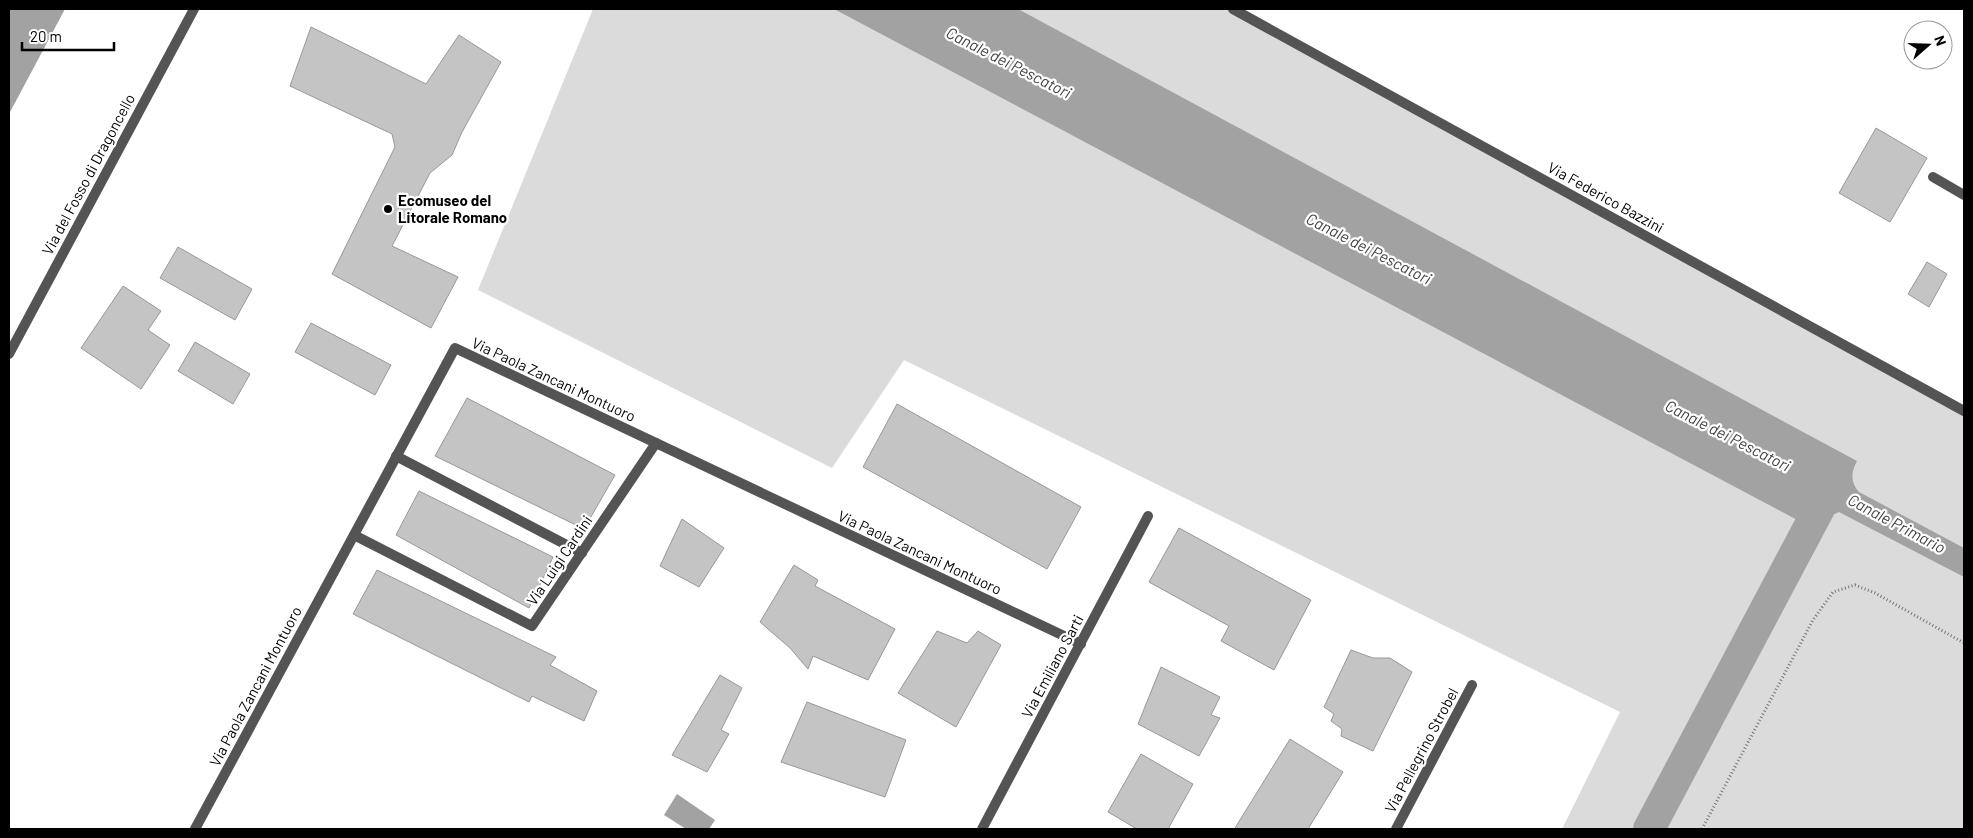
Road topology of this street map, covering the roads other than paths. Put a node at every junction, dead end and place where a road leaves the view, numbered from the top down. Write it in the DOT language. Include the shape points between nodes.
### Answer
graph roads {
  1 [pos="194,9"];
  2 [pos="1233,9"];
  3 [pos="1933,177"];
  4 [pos="1964,195"];
  5 [pos="9,354"];
  6 [pos="1964,411"];
  7 [pos="656,444"];
  8 [pos="396,456"];
  9 [pos="1148,516"];
  10 [pos="354,535"];
  11 [pos="582,553"];
  12 [pos="1081,644"];
  13 [pos="1472,685"];
  14 [pos="195,829"];
  15 [pos="982,829"];
  16 [pos="1396,829"];
  1 -- 5 [label="street, Via del Fosso di Dragoncello"];
  2 -- 6 [label="street, Via Federico Bazzini"];
  3 -- 4 [label="street"];
  7 -- 8 [label="street, Via Paola Zancani Montuoro" via="455,348"];
  7 -- 11 [label="street, Via Luigi Cardini"];
  7 -- 12 [label="street, Via Paola Zancani Montuoro"];
  8 -- 10 [label="street, Via Paola Zancani Montuoro"];
  8 -- 11 [label="street"];
  9 -- 12 [label="street, Via Emiliano Sarti"];
  10 -- 11 [label="street, Via Luigi Cardini" via="532,626"];
  10 -- 14 [label="street, Via Paola Zancani Montuoro"];
  12 -- 15 [label="street, Via Emiliano Sarti"];
  13 -- 16 [label="street, Via Pellegrino Strobel"];
}
